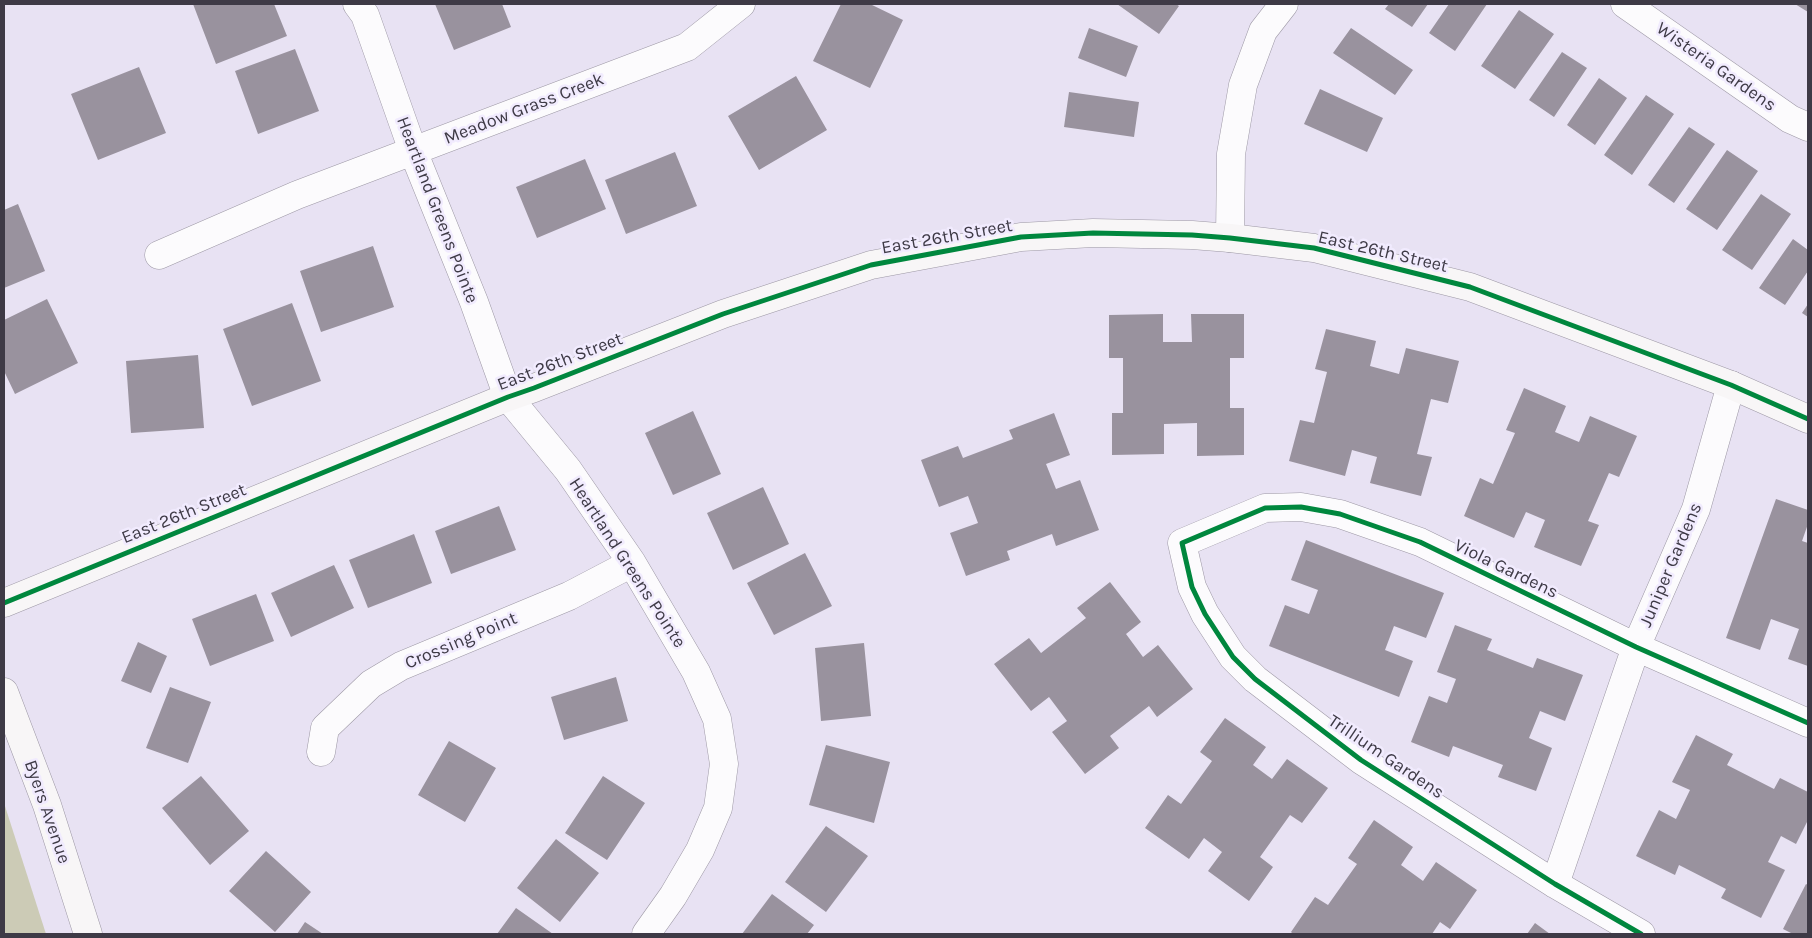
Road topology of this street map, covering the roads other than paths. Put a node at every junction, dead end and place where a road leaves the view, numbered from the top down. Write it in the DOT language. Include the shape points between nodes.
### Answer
graph roads {
  1 [pos="357,4"];
  2 [pos="741,4"];
  3 [pos="1284,4"];
  4 [pos="1625,4"];
  5 [pos="1808,127"];
  6 [pos="413,151"];
  7 [pos="1230,238"];
  8 [pos="159,256"];
  9 [pos="1731,385"];
  10 [pos="508,397"];
  11 [pos="1808,418"];
  12 [pos="1182,543"];
  13 [pos="632,563"];
  14 [pos="4,603"];
  15 [pos="1636,647"];
  16 [pos="4,692"];
  17 [pos="1808,723"];
  18 [pos="321,752"];
  19 [pos="1555,884"];
  20 [pos="88,934"];
  21 [pos="646,934"];
  22 [pos="1641,934"];
  1 -- 6 [label="street, Heartland Greens Pointe" via="365,15"];
  2 -- 6 [label="street, Meadow Grass Creek" via="686,47"];
  3 -- 7 [label="street" via="1263,31 1243,85 1231,154"];
  4 -- 5 [label="street, Wisteria Gardens" via="1790,119"];
  6 -- 8 [label="street, Meadow Grass Creek" via="298,195"];
  6 -- 10 [label="street, Heartland Greens Pointe" via="474,302"];
  7 -- 9 [label="street, East 26th Street" via="1314,248 1470,287"];
  7 -- 10 [label="street, East 26th Street" via="1093,233 1021,237 871,265 724,314"];
  9 -- 11 [label="street, East 26th Street"];
  9 -- 15 [label="street, Juniper Gardens" via="1696,509"];
  10 -- 13 [label="street, Heartland Greens Pointe" via="568,470"];
  10 -- 14 [label="street, East 26th Street"];
  12 -- 15 [label="street, Viola Gardens" via="1265,508 1301,508 1340,514 1420,542"];
  12 -- 19 [label="street, Trillium Gardens" via="1192,587 1205,614 1233,657 1255,679 1361,760"];
  13 -- 18 [label="street, Crossing Point" via="569,596 401,666 371,684 325,728"];
  13 -- 21 [label="street, Heartland Greens Pointe" via="696,672 717,719 724,764 718,808 700,850"];
  15 -- 17 [label="street, Viola Gardens"];
  15 -- 19 [label="street, Juniper Gardens"];
  16 -- 20 [label="street, Byers Avenue" via="46,805"];
  19 -- 22 [label="street, Trillium Gardens"];
}
